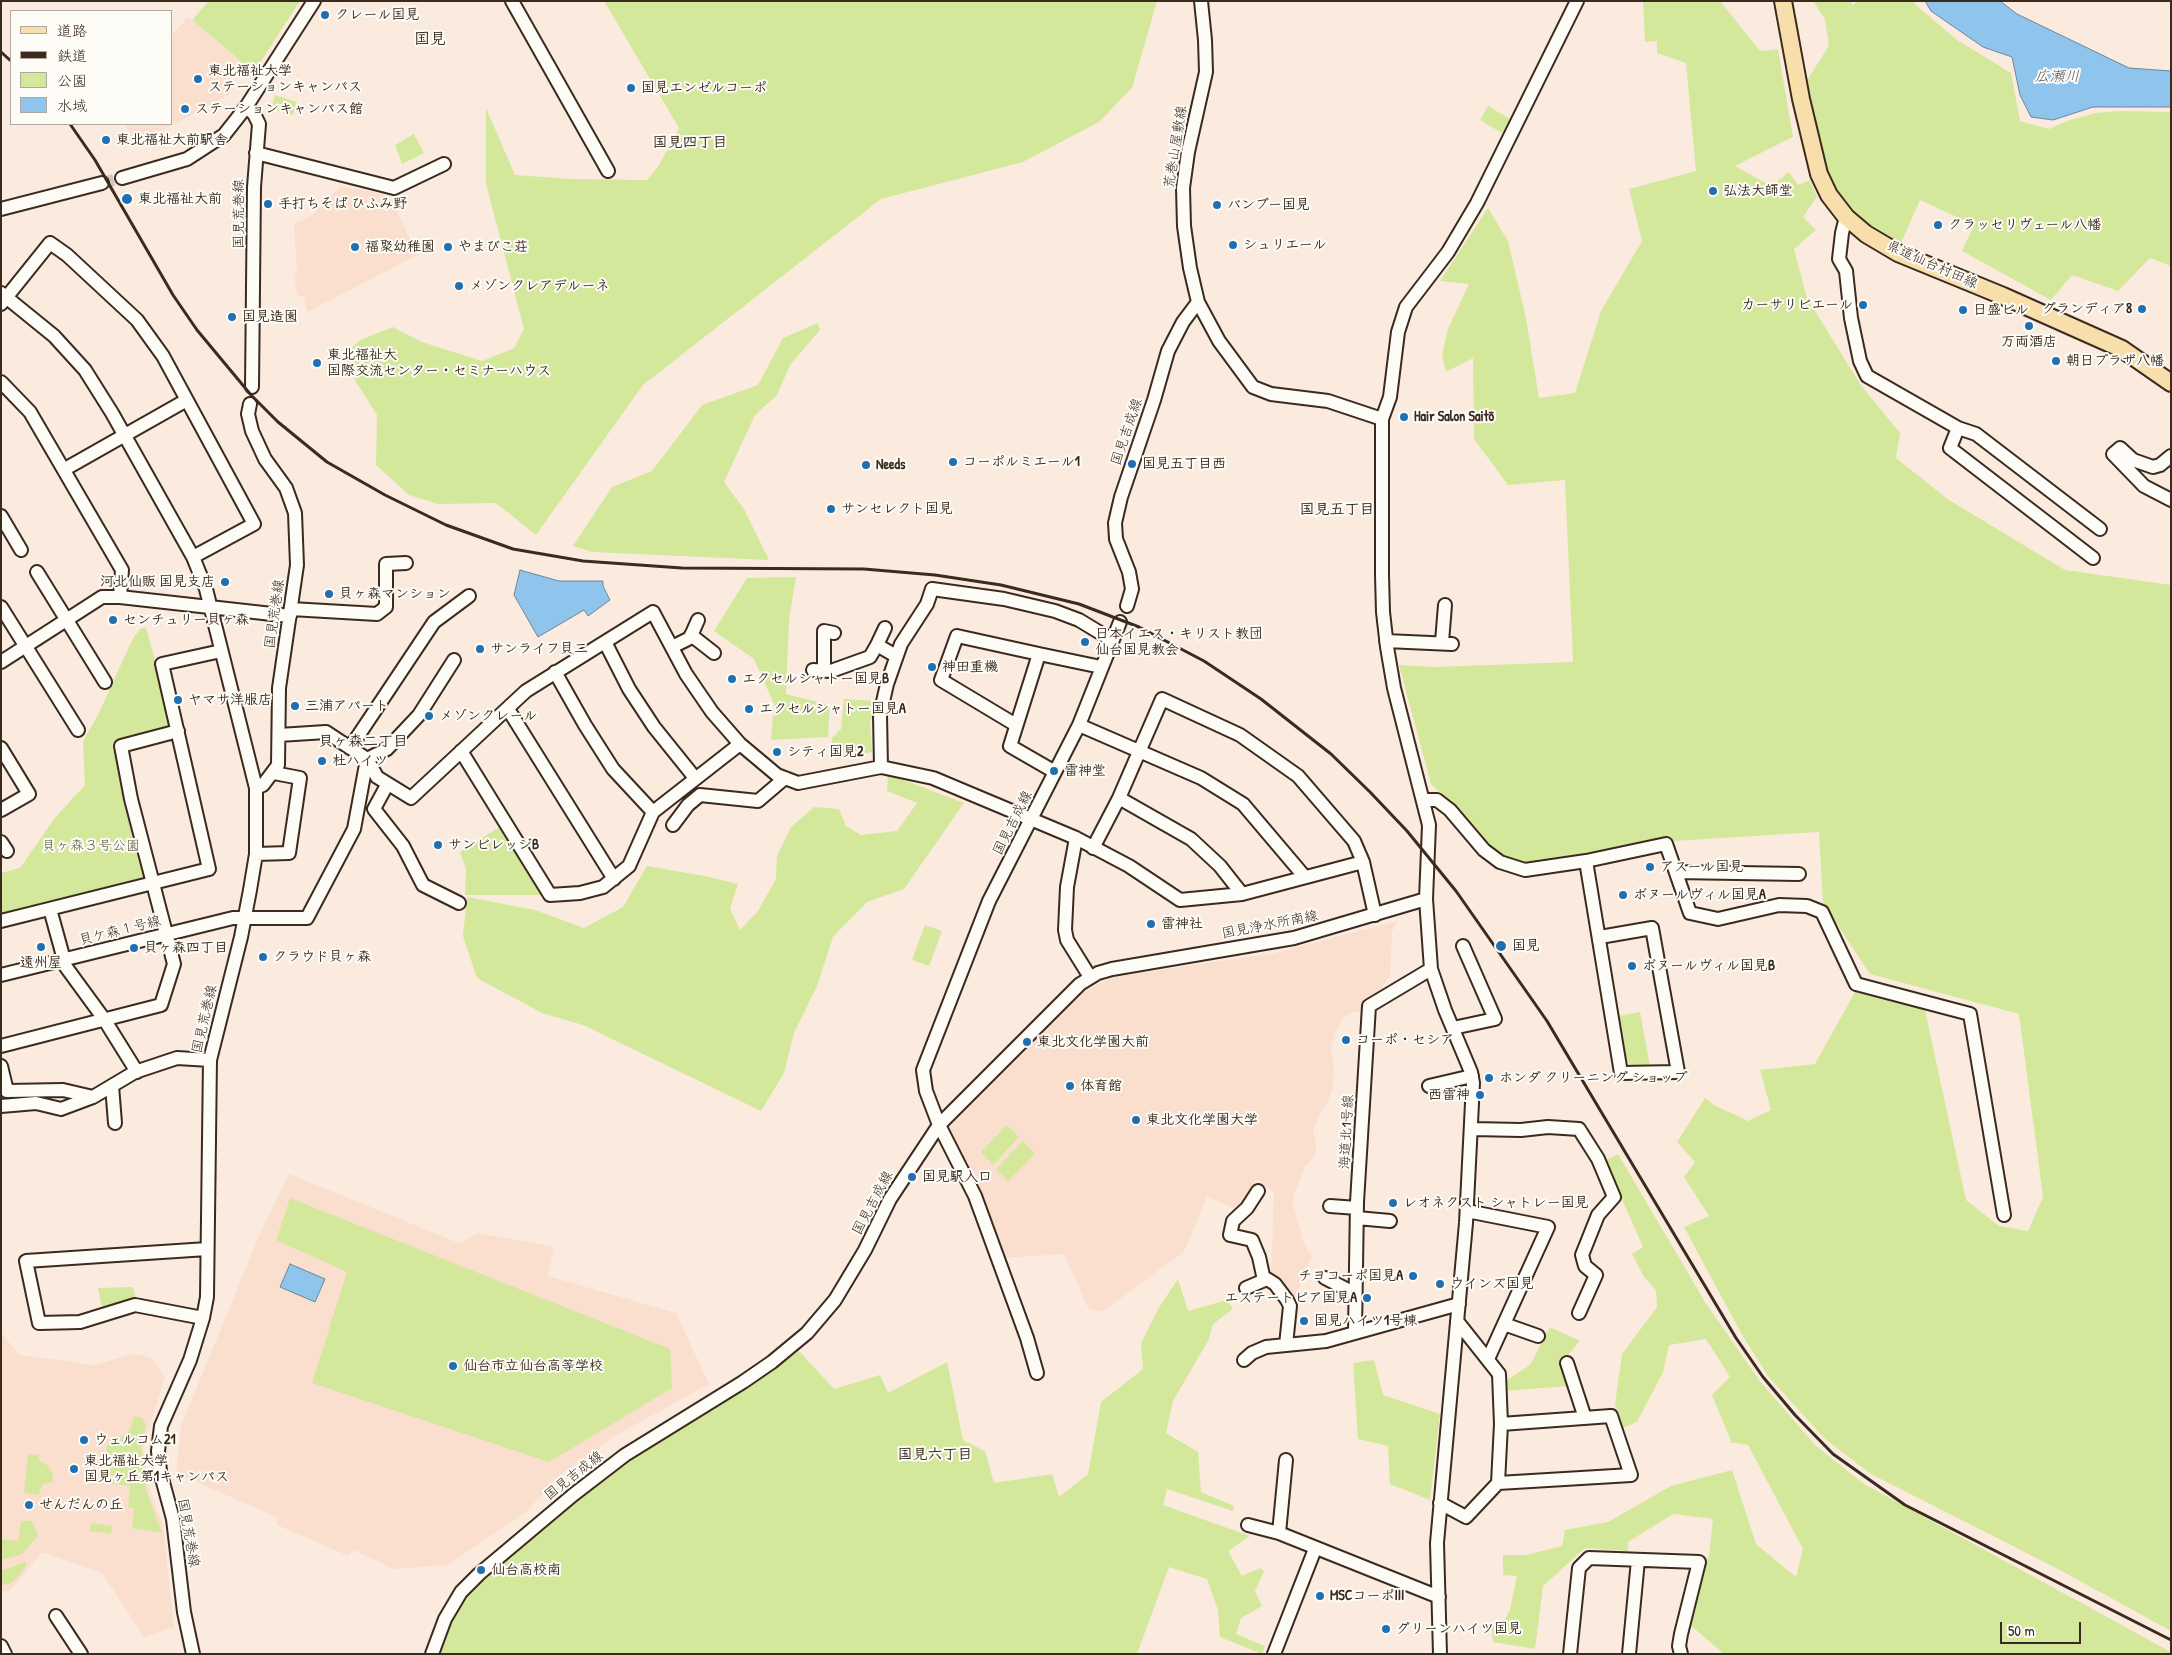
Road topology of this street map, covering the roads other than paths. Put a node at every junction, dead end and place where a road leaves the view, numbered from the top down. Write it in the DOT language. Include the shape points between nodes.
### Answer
graph roads {
  1 [pos="314,1"];
  2 [pos="512,1"];
  3 [pos="1201,1"];
  4 [pos="1577,1"];
  5 [pos="1783,1"];
  6 [pos="246,107"];
  7 [pos="256,153"];
  8 [pos="444,164"];
  9 [pos="608,171"];
  10 [pos="122,178"];
  11 [pos="102,183"];
  12 [pos="1,209"];
  13 [pos="1846,217"];
  14 [pos="3,298"];
  15 [pos="1198,302"];
  16 [pos="1,382"];
  17 [pos="2171,383"];
  18 [pos="252,387"];
  19 [pos="185,401"];
  20 [pos="250,404"];
  21 [pos="1382,419"];
  22 [pos="1958,428"];
  23 [pos="125,435"];
  24 [pos="2171,456"];
  25 [pos="65,469"];
  26 [pos="2171,500"];
  27 [pos="1,516"];
  28 [pos="2100,529"];
  29 [pos="22,550"];
  30 [pos="193,557"];
  31 [pos="2093,558"];
  32 [pos="406,563"];
  33 [pos="37,572"];
  34 [pos="469,596"];
  35 [pos="120,597"];
  36 [pos="1445,605"];
  37 [pos="1127,606"];
  38 [pos="1,607"];
  39 [pos="211,607"];
  40 [pos="291,613"];
  41 [pos="66,620"];
  42 [pos="698,620"];
  43 [pos="1120,622"];
  44 [pos="885,628"];
  45 [pos="824,631"];
  46 [pos="691,635"];
  47 [pos="1112,640"];
  48 [pos="1386,641"];
  49 [pos="605,642"];
  50 [pos="877,645"];
  51 [pos="26,646"];
  52 [pos="672,647"];
  53 [pos="221,651"];
  54 [pos="714,653"];
  55 [pos="1039,654"];
  56 [pos="896,656"];
  57 [pos="453,659"];
  58 [pos="1,662"];
  59 [pos="1101,667"];
  60 [pos="556,672"];
  61 [pos="105,682"];
  62 [pos="508,709"];
  63 [pos="1016,725"];
  64 [pos="1078,725"];
  65 [pos="78,730"];
  66 [pos="178,731"];
  67 [pos="279,735"];
  68 [pos="740,744"];
  69 [pos="1,748"];
  70 [pos="350,748"];
  71 [pos="461,751"];
  72 [pos="1139,751"];
  73 [pos="367,759"];
  74 [pos="881,767"];
  75 [pos="1055,772"];
  76 [pos="274,773"];
  77 [pos="696,778"];
  78 [pos="785,778"];
  79 [pos="387,785"];
  80 [pos="256,788"];
  81 [pos="1119,798"];
  82 [pos="1423,800"];
  83 [pos="1,810"];
  84 [pos="653,812"];
  85 [pos="1031,820"];
  86 [pos="673,826"];
  87 [pos="1076,838"];
  88 [pos="1092,848"];
  89 [pos="256,854"];
  90 [pos="1586,861"];
  91 [pos="1363,862"];
  92 [pos="1676,872"];
  93 [pos="1798,874"];
  94 [pos="1304,876"];
  95 [pos="614,879"];
  96 [pos="153,884"];
  97 [pos="1242,894"];
  98 [pos="1426,899"];
  99 [pos="459,903"];
  100 [pos="50,909"];
  101 [pos="1375,915"];
  102 [pos="245,917"];
  103 [pos="1,921"];
  104 [pos="166,935"];
  105 [pos="1600,937"];
  106 [pos="1463,946"];
  107 [pos="63,960"];
  108 [pos="1431,969"];
  109 [pos="1,975"];
  110 [pos="1090,977"];
  111 [pos="104,1019"];
  112 [pos="1453,1028"];
  113 [pos="1,1046"];
  114 [pos="210,1060"];
  115 [pos="1,1066"];
  116 [pos="137,1072"];
  117 [pos="1472,1076"];
  118 [pos="112,1086"];
  119 [pos="1430,1086"];
  120 [pos="93,1097"];
  121 [pos="1,1106"];
  122 [pos="115,1123"];
  123 [pos="940,1125"];
  124 [pos="1472,1128"];
  125 [pos="1258,1190"];
  126 [pos="1330,1206"];
  127 [pos="1467,1211"];
  128 [pos="1357,1213"];
  129 [pos="2004,1215"];
  130 [pos="1390,1221"];
  131 [pos="207,1249"];
  132 [pos="1325,1278"];
  133 [pos="1264,1280"];
  134 [pos="1246,1288"];
  135 [pos="1354,1293"];
  136 [pos="1458,1304"];
  137 [pos="1579,1313"];
  138 [pos="203,1318"];
  139 [pos="1457,1321"];
  140 [pos="1504,1324"];
  141 [pos="1355,1333"];
  142 [pos="1538,1336"];
  143 [pos="1286,1345"];
  144 [pos="1488,1359"];
  145 [pos="1244,1360"];
  146 [pos="1567,1363"];
  147 [pos="1037,1372"];
  148 [pos="1586,1418"];
  149 [pos="1501,1424"];
  150 [pos="1286,1460"];
  151 [pos="1498,1483"];
  152 [pos="1440,1503"];
  153 [pos="1248,1525"];
  154 [pos="1279,1533"];
  155 [pos="1315,1549"];
  156 [pos="1638,1560"];
  157 [pos="1439,1597"];
  158 [pos="56,1616"];
  159 [pos="1,1646"];
  160 [pos="5,1654"];
  161 [pos="81,1654"];
  162 [pos="193,1654"];
  163 [pos="432,1654"];
  164 [pos="1274,1654"];
  165 [pos="1440,1654"];
  166 [pos="1570,1654"];
  167 [pos="1629,1654"];
  168 [pos="1681,1654"];
  1 -- 6 [label="street"];
  2 -- 9 [label="street"];
  3 -- 15 [label="street, 荒巻山屋敷線" via="1206,72 1183,188 1186,243"];
  4 -- 21 [label="street" via="1477,203 1448,252 1406,307 1398,332 1390,397"];
  5 -- 13 [label="main road, 県道仙台村田線" via="1819,174 1829,195"];
  6 -- 7 [label="street, 国見荒巻線" via="259,124"];
  6 -- 10 [label="street" via="224,135 200,152 174,164"];
  7 -- 8 [label="street" via="394,188"];
  7 -- 18 [label="street, 国見荒巻線"];
  11 -- 12 [label="street"];
  13 -- 17 [label="main road, 県道仙台村田線" via="1866,234 1898,253 2122,350"];
  13 -- 22 [label="street" via="1839,259 1846,271 1851,318 1866,376"];
  14 -- 19 [label="street" via="50,243 137,320 163,356"];
  14 -- 23 [label="street, 国見荒巻線" via="69,351 99,391"];
  15 -- 21 [label="street, 荒巻山屋敷線" via="1219,341 1252,387 1271,394 1328,401"];
  15 -- 37 [label="street, 国見吉成線" via="1168,351 1121,497 1115,523 1116,539 1132,589"];
  16 -- 25 [label="street" via="30,412"];
  19 -- 23 [label="street"];
  19 -- 30 [label="street" via="254,524"];
  20 -- 40 [label="street, 国見荒巻線" via="248,414 252,431 264,459 286,488 295,513 297,565"];
  21 -- 48 [label="street" via="1382,575"];
  22 -- 28 [label="street" via="1976,434"];
  22 -- 31 [label="street" via="1950,448"];
  23 -- 25 [label="street"];
  23 -- 30 [label="street, 国見荒巻線"];
  24 -- 26 [label="street" via="2153,468 2133,460 2120,448 2113,454 2144,486"];
  25 -- 35 [label="street" via="122,570"];
  27 -- 29 [label="street"];
  30 -- 39 [label="street, 国見荒巻線"];
  32 -- 40 [label="street" via="386,564 386,607 377,614"];
  33 -- 41 [label="street"];
  34 -- 70 [label="street" via="434,622"];
  35 -- 39 [label="street"];
  35 -- 41 [label="street" via="102,597"];
  36 -- 48 [label="street" via="1447,643"];
  38 -- 51 [label="street"];
  39 -- 40 [label="street"];
  39 -- 53 [label="street, 国見荒巻線"];
  40 -- 67 [label="street, 国見荒巻線" via="279,688"];
  41 -- 51 [label="street"];
  41 -- 61 [label="street"];
  42 -- 46 [label="street"];
  43 -- 47 [label="street, 国見吉成線"];
  44 -- 50 [label="street"];
  45 -- 50 [label="street" via="818,670 831,671 870,656"];
  46 -- 52 [label="street"];
  46 -- 54 [label="street"];
  47 -- 56 [label="street" via="1079,620 1055,611 932,588 927,604"];
  47 -- 59 [label="street, 国見吉成線"];
  48 -- 82 [label="street" via="1394,688"];
  49 -- 52 [label="street" via="654,612"];
  49 -- 60 [label="street"];
  49 -- 77 [label="street" via="649,719"];
  50 -- 56 [label="street"];
  51 -- 58 [label="street"];
  51 -- 65 [label="street"];
  52 -- 68 [label="street" via="702,697"];
  53 -- 66 [label="street" via="162,664"];
  53 -- 80 [label="street, 国見荒巻線"];
  55 -- 59 [label="street"];
  55 -- 63 [label="street"];
  55 -- 63 [label="street" via="957,636 941,680"];
  56 -- 74 [label="street" via="880,715"];
  57 -- 73 [label="street" via="419,715 387,749"];
  59 -- 64 [label="street, 国見吉成線"];
  60 -- 62 [label="street" via="526,691"];
  60 -- 84 [label="street" via="614,769"];
  62 -- 71 [label="street"];
  62 -- 95 [label="street"];
  63 -- 75 [label="street" via="1010,746"];
  64 -- 72 [label="street"];
  64 -- 75 [label="street, 国見吉成線"];
  66 -- 96 [label="street" via="209,869"];
  66 -- 96 [label="street" via="121,746"];
  67 -- 70 [label="street" via="326,732"];
  67 -- 76 [label="street, 国見荒巻線" via="278,765"];
  68 -- 77 [label="street"];
  68 -- 78 [label="street"];
  69 -- 83 [label="street" via="29,794"];
  70 -- 73 [label="street"];
  71 -- 79 [label="street" via="411,798"];
  71 -- 95 [label="street" via="550,895 580,893 603,887"];
  72 -- 81 [label="street"];
  72 -- 91 [label="street" via="1162,699 1240,735 1298,776 1354,842"];
  72 -- 94 [label="street" via="1201,778 1243,804"];
  73 -- 79 [label="street" via="377,777"];
  73 -- 102 [label="street, 貝ケ森１号線" via="354,829 307,918"];
  74 -- 78 [label="street" via="798,783"];
  74 -- 85 [label="street" via="933,778"];
  75 -- 85 [label="street, 国見吉成線"];
  76 -- 80 [label="street"];
  76 -- 89 [label="street" via="300,778 289,853"];
  77 -- 84 [label="street"];
  78 -- 86 [label="street" via="758,801 700,795"];
  79 -- 99 [label="street" via="374,809 403,846 423,885"];
  80 -- 89 [label="street, 国見荒巻線"];
  81 -- 88 [label="street"];
  81 -- 97 [label="street" via="1191,839 1220,866"];
  82 -- 90 [label="street" via="1437,800 1450,810 1484,850 1500,862 1525,870"];
  82 -- 98 [label="street" via="1429,825"];
  84 -- 95 [label="street" via="629,866"];
  85 -- 87 [label="street"];
  85 -- 123 [label="street, 国見吉成線" via="989,901 923,1070 926,1091"];
  87 -- 88 [label="street"];
  87 -- 110 [label="street" via="1067,887 1065,930 1067,940"];
  88 -- 97 [label="street" via="1129,866 1180,900"];
  89 -- 102 [label="street, 国見荒巻線"];
  90 -- 92 [label="street" via="1666,844"];
  90 -- 105 [label="street"];
  91 -- 94 [label="street"];
  91 -- 101 [label="street"];
  92 -- 93 [label="street"];
  92 -- 129 [label="street" via="1690,913 1718,918 1780,905 1807,906 1822,912 1856,984 1970,1014"];
  94 -- 97 [label="street"];
  96 -- 100 [label="street"];
  96 -- 104 [label="street"];
  98 -- 101 [label="street, 国見浄水所南線"];
  98 -- 108 [label="street"];
  100 -- 103 [label="street"];
  100 -- 107 [label="street"];
  101 -- 110 [label="street, 国見浄水所南線" via="1294,938 1112,969"];
  102 -- 104 [label="street, 貝ケ森１号線"];
  102 -- 114 [label="street, 国見荒巻線"];
  104 -- 107 [label="street, 貝ケ森１号線"];
  104 -- 111 [label="street" via="174,964 161,1005"];
  105 -- 105 [label="street" via="1621,1073 1678,1072 1652,928"];
  106 -- 112 [label="street" via="1495,1019"];
  107 -- 109 [label="street, 貝ケ森１号線"];
  107 -- 111 [label="street"];
  108 -- 112 [label="street"];
  108 -- 128 [label="street, 海道北1号線" via="1369,1006"];
  110 -- 123 [label="street, 国見浄水所南線" via="1072,991"];
  111 -- 113 [label="street"];
  111 -- 116 [label="street"];
  112 -- 117 [label="street"];
  114 -- 116 [label="street" via="177,1058"];
  114 -- 131 [label="street, 国見荒巻線"];
  115 -- 120 [label="street" via="7,1091 63,1090"];
  116 -- 118 [label="street"];
  117 -- 119 [label="street"];
  117 -- 124 [label="street"];
  118 -- 120 [label="street"];
  118 -- 122 [label="street"];
  120 -- 121 [label="street" via="61,1108 36,1103"];
  123 -- 147 [label="street" via="975,1196"];
  123 -- 163 [label="street, 国見吉成線" via="890,1199 835,1300 807,1333 743,1382 625,1455 479,1574 461,1592 449,1612"];
  124 -- 127 [label="street"];
  124 -- 137 [label="street" via="1579,1129 1598,1159 1614,1197 1598,1215 1582,1255 1585,1266 1596,1275"];
  125 -- 133 [label="street" via="1247,1208 1233,1221 1230,1235 1252,1240"];
  126 -- 128 [label="street"];
  127 -- 136 [label="street"];
  127 -- 140 [label="street" via="1548,1227"];
  128 -- 130 [label="street"];
  128 -- 135 [label="street, 海道北1号線"];
  131 -- 138 [label="street, 国見荒巻線" via="207,1297"];
  131 -- 138 [label="street" via="26,1261 39,1323 80,1322 136,1305"];
  132 -- 135 [label="street"];
  133 -- 134 [label="street"];
  133 -- 143 [label="street" via="1275,1284 1290,1306"];
  135 -- 141 [label="street, 海道北1号線"];
  136 -- 139 [label="street"];
  136 -- 141 [label="street"];
  138 -- 162 [label="street, 国見荒巻線" via="190,1360 161,1426 158,1451 173,1519 184,1612"];
  139 -- 144 [label="street"];
  139 -- 152 [label="street"];
  140 -- 142 [label="street"];
  140 -- 144 [label="street"];
  141 -- 143 [label="street"];
  143 -- 145 [label="street" via="1266,1347"];
  144 -- 149 [label="street" via="1499,1374"];
  146 -- 148 [label="street"];
  148 -- 149 [label="street"];
  148 -- 151 [label="street" via="1611,1416 1631,1476"];
  149 -- 151 [label="street"];
  150 -- 154 [label="street"];
  151 -- 152 [label="street" via="1466,1517"];
  152 -- 157 [label="street" via="1437,1543"];
  153 -- 154 [label="street"];
  154 -- 155 [label="street"];
  155 -- 157 [label="street"];
  155 -- 164 [label="street"];
  156 -- 166 [label="street" via="1589,1558 1579,1568"];
  156 -- 167 [label="street"];
  156 -- 168 [label="street" via="1699,1562 1681,1634"];
  157 -- 165 [label="street"];
  158 -- 161 [label="street"];
  159 -- 160 [label="street"];
}
